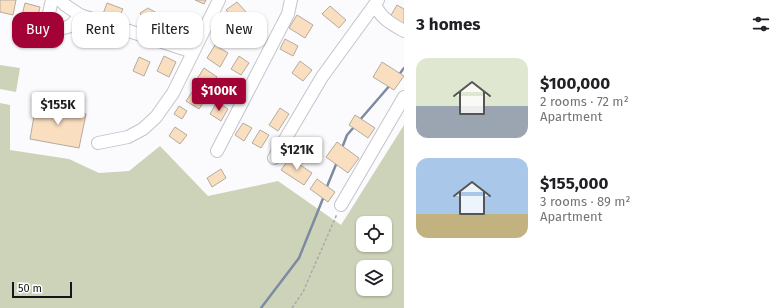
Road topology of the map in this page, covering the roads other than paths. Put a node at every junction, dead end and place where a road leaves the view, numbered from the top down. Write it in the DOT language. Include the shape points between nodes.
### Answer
graph roads {
  1 [pos="52,0"];
  2 [pos="60,0"];
  3 [pos="219,0"];
  4 [pos="291,0"];
  5 [pos="377,2"];
  6 [pos="76,12"];
  7 [pos="72,25"];
  8 [pos="129,31"];
  9 [pos="404,31"];
  10 [pos="193,52"];
  11 [pos="404,97"];
  12 [pos="98,143"];
  13 [pos="218,151"];
  14 [pos="274,158"];
  15 [pos="341,205"];
  1 -- 7 [label="street" via="49,22 56,28"];
  2 -- 6 [label="street"];
  3 -- 10 [label="street"];
  4 -- 13 [label="street" via="288,14"];
  5 -- 9 [label="street" via="380,14"];
  5 -- 14 [label="street" via="322,77"];
  8 -- 10 [label="street"];
  10 -- 12 [label="street" via="174,93 156,117 143,129 128,137"];
  11 -- 15 [label="street"];
}
